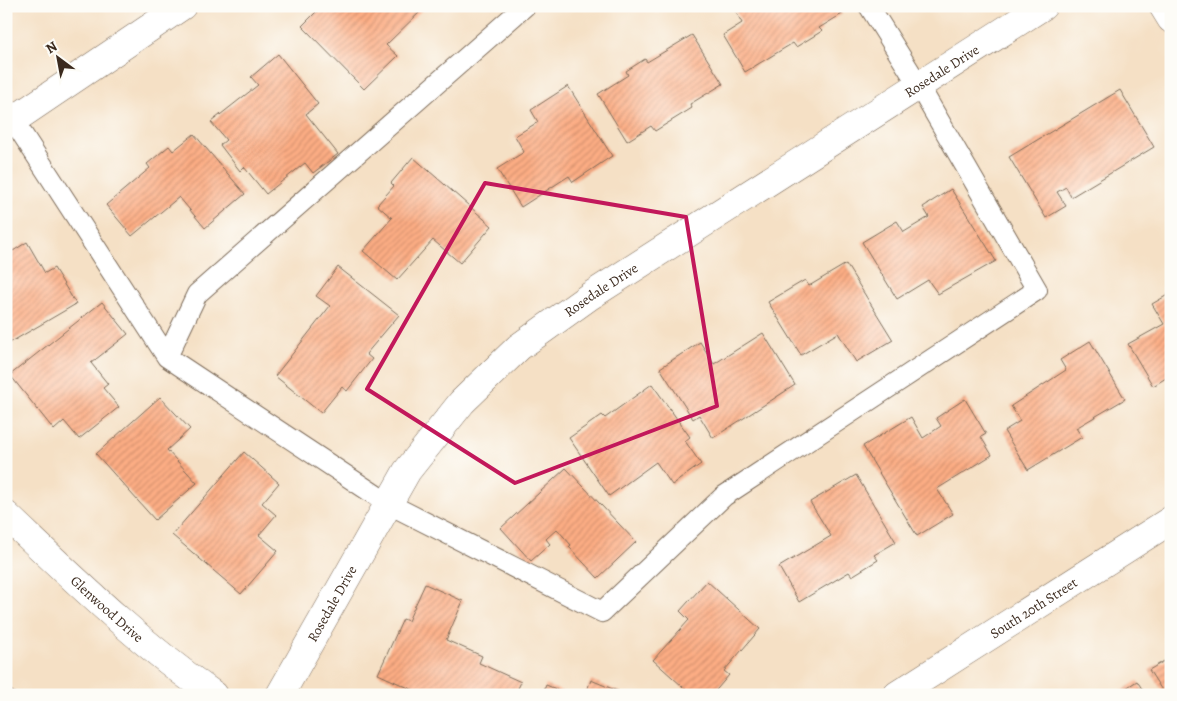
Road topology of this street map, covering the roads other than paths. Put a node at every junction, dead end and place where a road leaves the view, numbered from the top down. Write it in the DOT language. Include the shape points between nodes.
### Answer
graph roads {
  1 [pos="182,6"];
  2 [pos="525,6"];
  3 [pos="869,6"];
  4 [pos="1043,6"];
  5 [pos="1163,6"];
  6 [pos="1171,19"];
  7 [pos="919,86"];
  8 [pos="8,118"];
  9 [pos="167,357"];
  10 [pos="389,504"];
  11 [pos="6,515"];
  12 [pos="1171,520"];
  13 [pos="214,695"];
  14 [pos="280,695"];
  15 [pos="897,695"];
  1 -- 8 [label="street"];
  2 -- 9 [label="lane" via="197,294"];
  3 -- 7 [label="lane"];
  4 -- 7 [label="street, Rosedale Drive"];
  5 -- 6 [label="street"];
  7 -- 10 [label="street, Rosedale Drive" via="590,296 519,347 462,402 407,471"];
  7 -- 10 [label="lane" via="1037,290 724,496 602,612"];
  8 -- 9 [label="lane"];
  9 -- 10 [label="lane"];
  10 -- 14 [label="street, Rosedale Drive"];
  11 -- 13 [label="street, Glenwood Drive" via="87,591 184,674"];
  12 -- 15 [label="street, South 20th Street"];
}
